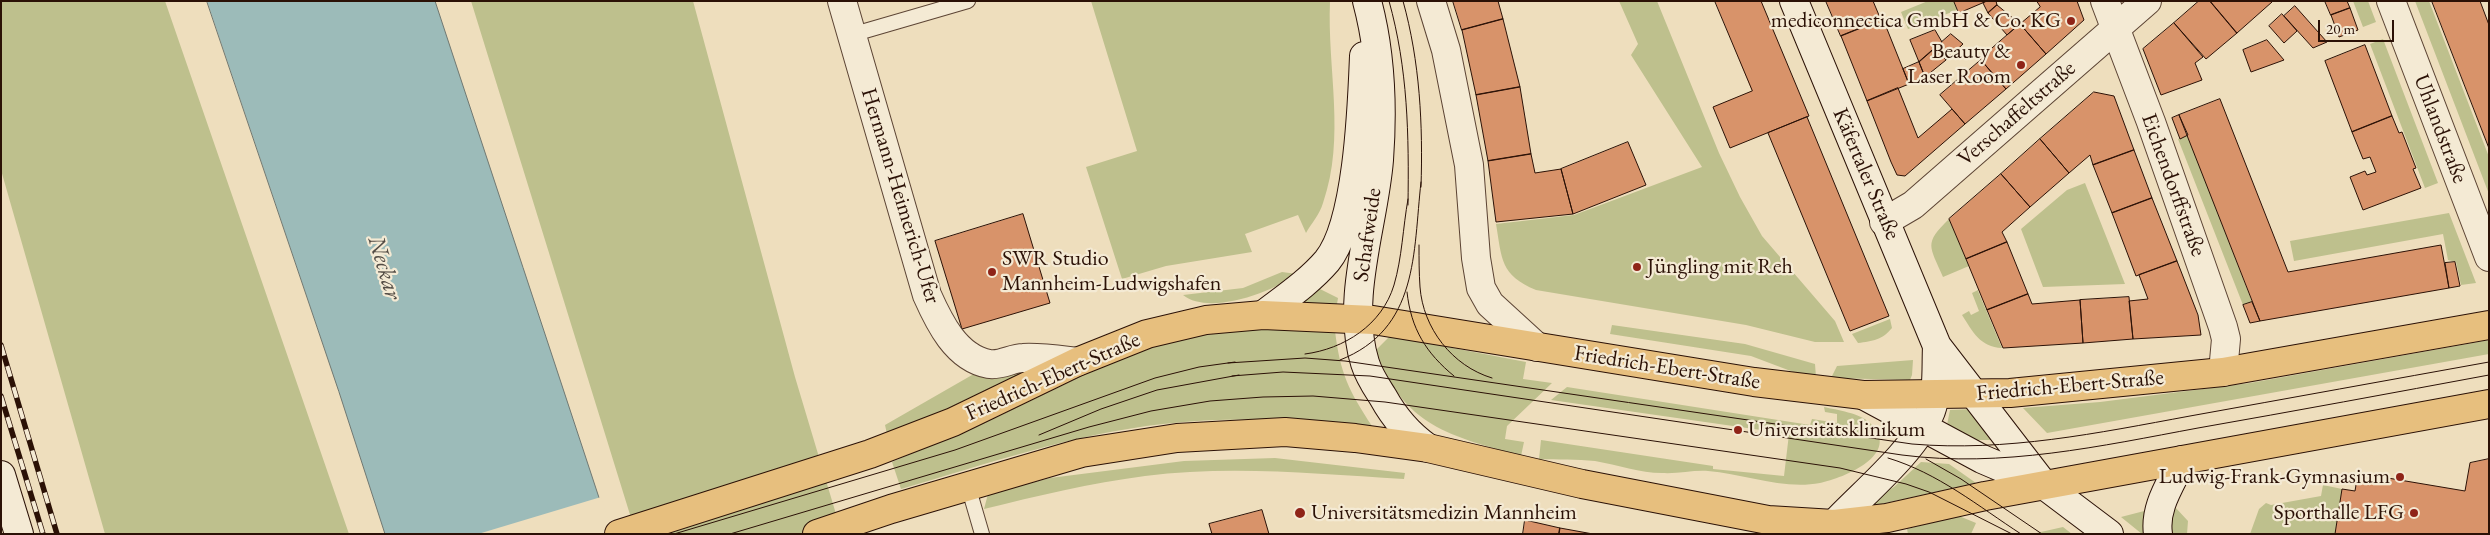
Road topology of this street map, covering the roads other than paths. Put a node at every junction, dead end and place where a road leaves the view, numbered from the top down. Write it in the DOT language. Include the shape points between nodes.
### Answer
graph roads {
  1 [pos="842,1"];
  2 [pos="968,1"];
  3 [pos="1367,1"];
  4 [pos="1431,1"];
  5 [pos="1794,1"];
  6 [pos="2105,1"];
  7 [pos="2147,1"];
  8 [pos="2391,1"];
  9 [pos="2116,28"];
  10 [pos="1374,29"];
  11 [pos="852,34"];
  12 [pos="1884,222"];
  13 [pos="2489,257"];
  14 [pos="1263,316"];
  15 [pos="1359,318"];
  16 [pos="2489,325"];
  17 [pos="1937,346"];
  18 [pos="1537,347"];
  19 [pos="1077,362"];
  20 [pos="2223,372"];
  21 [pos="1935,395"];
  22 [pos="1974,395"];
  23 [pos="1863,396"];
  24 [pos="2489,404"];
  25 [pos="1922,427"];
  26 [pos="1428,448"];
  27 [pos="2182,460"];
  28 [pos="1,475"];
  29 [pos="2044,485"];
  30 [pos="968,486"];
  31 [pos="1834,524"];
  32 [pos="19,534"];
  33 [pos="619,534"];
  34 [pos="817,534"];
  35 [pos="982,534"];
  36 [pos="1863,534"];
  37 [pos="2109,534"];
  38 [pos="2158,534"];
  1 -- 11 [label="main road, Hermann-Heimerich-Ufer"];
  2 -- 11 [label="lane"];
  3 -- 10 [label="main road, Schafweide"];
  4 -- 18 [label="main road" via="1446,50 1469,165 1481,288 1490,304"];
  5 -- 12 [label="main road, Käfertaler Straße"];
  6 -- 9 [label="main road, Eichendorffstraße"];
  7 -- 9 [label="main road, Verschaffeltstraße"];
  8 -- 13 [label="main road, Uhlandstraße"];
  9 -- 12 [label="main road, Verschaffeltstraße" via="1913,205"];
  9 -- 20 [label="main road, Eichendorffstraße" via="2224,327"];
  10 -- 14 [label="main road" via="1364,55 1360,128 1348,212 1335,249 1311,277"];
  10 -- 15 [label="main road, Schafweide" via="1382,113"];
  11 -- 19 [label="main road, Hermann-Heimerich-Ufer" via="927,295 938,320 958,346 989,364 1022,358"];
  12 -- 17 [label="main road, Käfertaler Straße"];
  14 -- 15 [label="main road, Friedrich-Ebert-Straße"];
  14 -- 19 [label="main road, Friedrich-Ebert-Straße" via="1206,320 1155,332"];
  15 -- 18 [label="main road, Friedrich-Ebert-Straße"];
  15 -- 26 [label="main road, Schafweide" via="1362,350 1370,376 1401,425"];
  16 -- 20 [label="main road, Friedrich-Ebert-Straße"];
  17 -- 21 [label="main road, Käfertaler Straße"];
  17 -- 22 [label="main road, Käfertaler Straße"];
  18 -- 23 [label="main road, Friedrich-Ebert-Straße"];
  19 -- 33 [label="main road, Friedrich-Ebert-Straße" via="953,422 870,454"];
  20 -- 22 [label="main road, Friedrich-Ebert-Straße"];
  21 -- 22 [label="main road, Friedrich-Ebert-Straße"];
  21 -- 23 [label="main road, Friedrich-Ebert-Straße"];
  21 -- 25 [label="main road, Käfertaler Straße"];
  22 -- 29 [label="main road, Käfertaler Straße"];
  23 -- 25 [label="main road"];
  24 -- 27 [label="main road"];
  25 -- 29 [label="main road" via="1982,459"];
  25 -- 31 [label="main road, Käfertaler Straße" via="1906,451"];
  26 -- 30 [label="main road" via="1285,432 1177,438 1081,453"];
  26 -- 31 [label="main road" via="1582,484 1768,520"];
  27 -- 29 [label="main road"];
  27 -- 38 [label="main road" via="2159,508"];
  28 -- 32 [label="main road"];
  29 -- 31 [label="main road" via="1886,518"];
  29 -- 37 [label="main road, Käfertaler Straße"];
  30 -- 34 [label="main road"];
  30 -- 35 [label="lane"];
  31 -- 36 [label="main road"];
}
